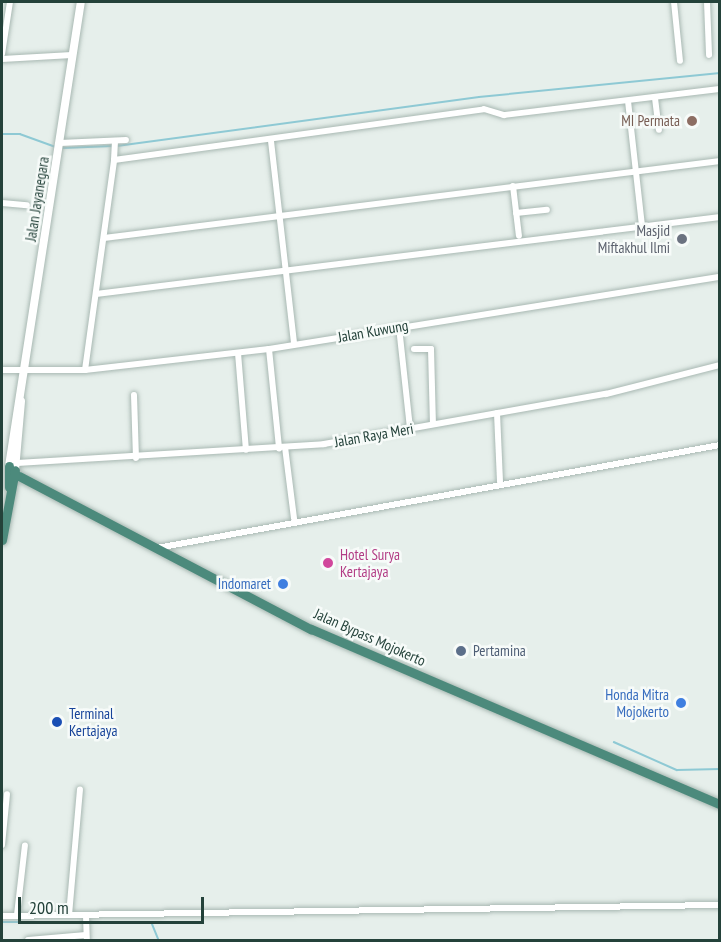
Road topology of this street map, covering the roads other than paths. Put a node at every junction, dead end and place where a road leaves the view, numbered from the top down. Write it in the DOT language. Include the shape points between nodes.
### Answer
graph roads {
  1 [pos="10,2"];
  2 [pos="81,2"];
  3 [pos="674,2"];
  4 [pos="707,2"];
  5 [pos="2,54"];
  6 [pos="72,55"];
  7 [pos="709,55"];
  8 [pos="2,59"];
  9 [pos="680,61"];
  10 [pos="720,89"];
  11 [pos="656,98"];
  12 [pos="628,101"];
  13 [pos="659,130"];
  14 [pos="126,140"];
  15 [pos="271,141"];
  16 [pos="114,143"];
  17 [pos="60,144"];
  18 [pos="114,157"];
  19 [pos="720,161"];
  20 [pos="636,171"];
  21 [pos="513,186"];
  22 [pos="2,203"];
  23 [pos="27,205"];
  24 [pos="547,210"];
  25 [pos="279,213"];
  26 [pos="516,213"];
  27 [pos="720,217"];
  28 [pos="642,226"];
  29 [pos="519,237"];
  30 [pos="104,238"];
  31 [pos="285,270"];
  32 [pos="720,277"];
  33 [pos="96,294"];
  34 [pos="399,327"];
  35 [pos="294,344"];
  36 [pos="270,349"];
  37 [pos="414,349"];
  38 [pos="238,352"];
  39 [pos="720,365"];
  40 [pos="2,370"];
  41 [pos="85,370"];
  42 [pos="26,373"];
  43 [pos="134,395"];
  44 [pos="497,413"];
  45 [pos="433,424"];
  46 [pos="410,428"];
  47 [pos="720,445"];
  48 [pos="282,447"];
  49 [pos="246,450"];
  50 [pos="136,458"];
  51 [pos="12,470"];
  52 [pos="500,482"];
  53 [pos="294,518"];
  54 [pos="2,540"];
  55 [pos="155,548"];
  56 [pos="80,789"];
  57 [pos="7,794"];
  58 [pos="720,804"];
  59 [pos="2,845"];
  60 [pos="25,845"];
  61 [pos="720,905"];
  62 [pos="18,915"];
  63 [pos="69,915"];
  64 [pos="2,916"];
  65 [pos="86,917"];
  66 [pos="87,938"];
  67 [pos="28,940"];
  1 -- 5 [label="street"];
  2 -- 6 [label="main road, Jalan Jayanegara"];
  3 -- 9 [label="street"];
  4 -- 7 [label="street"];
  6 -- 8 [label="street"];
  6 -- 17 [label="main road, Jalan Jayanegara"];
  10 -- 11 [label="street"];
  11 -- 12 [label="street"];
  11 -- 13 [label="street"];
  12 -- 15 [label="street" via="504,115 484,109"];
  12 -- 20 [label="street"];
  14 -- 16 [label="street"];
  15 -- 18 [label="street"];
  15 -- 25 [label="street"];
  16 -- 17 [label="street"];
  16 -- 18 [label="street"];
  17 -- 42 [label="main road, Jalan Jayanegara"];
  18 -- 30 [label="street"];
  19 -- 20 [label="street"];
  20 -- 21 [label="street"];
  20 -- 28 [label="street"];
  21 -- 25 [label="street"];
  21 -- 26 [label="street"];
  22 -- 23 [label="street"];
  24 -- 26 [label="street"];
  25 -- 30 [label="street"];
  25 -- 31 [label="street"];
  26 -- 29 [label="street"];
  27 -- 28 [label="street"];
  28 -- 31 [label="street"];
  30 -- 33 [label="street"];
  31 -- 33 [label="street"];
  31 -- 35 [label="street"];
  32 -- 34 [label="street, Jalan Kuwung"];
  33 -- 41 [label="street"];
  34 -- 35 [label="street, Jalan Kuwung"];
  34 -- 46 [label="street"];
  35 -- 36 [label="street, Jalan Kuwung"];
  36 -- 38 [label="street, Jalan Kuwung"];
  36 -- 48 [label="street"];
  37 -- 45 [label="street" via="431,349"];
  38 -- 41 [label="street, Jalan Kuwung"];
  38 -- 49 [label="street"];
  39 -- 44 [label="street, Jalan Raya Meri" via="619,391"];
  40 -- 42 [label="street, Jalan Kuwung"];
  41 -- 42 [label="street, Jalan Kuwung"];
  42 -- 51 [label="main road, Jalan Jayanegara"];
  43 -- 50 [label="street"];
  44 -- 45 [label="street, Jalan Raya Meri"];
  44 -- 52 [label="street"];
  45 -- 46 [label="street, Jalan Raya Meri"];
  46 -- 48 [label="street, Jalan Raya Meri"];
  47 -- 52 [label="street"];
  48 -- 49 [label="street, Jalan Raya Meri"];
  48 -- 53 [label="street"];
  49 -- 50 [label="street, Jalan Raya Meri"];
  50 -- 51 [label="street, Jalan Raya Meri"];
  51 -- 54 [label="highway, Jalan Jayanegara"];
  51 -- 55 [label="highway, Jalan Bypass Mojokerto"];
  52 -- 55 [label="street"];
  55 -- 58 [label="highway, Jalan Bypass Mojokerto" via="330,637"];
  56 -- 63 [label="street"];
  57 -- 59 [label="street"];
  60 -- 62 [label="street"];
  61 -- 65 [label="street"];
  62 -- 63 [label="street"];
  62 -- 64 [label="street"];
  63 -- 65 [label="street"];
  65 -- 66 [label="street"];
  66 -- 67 [label="street"];
}
